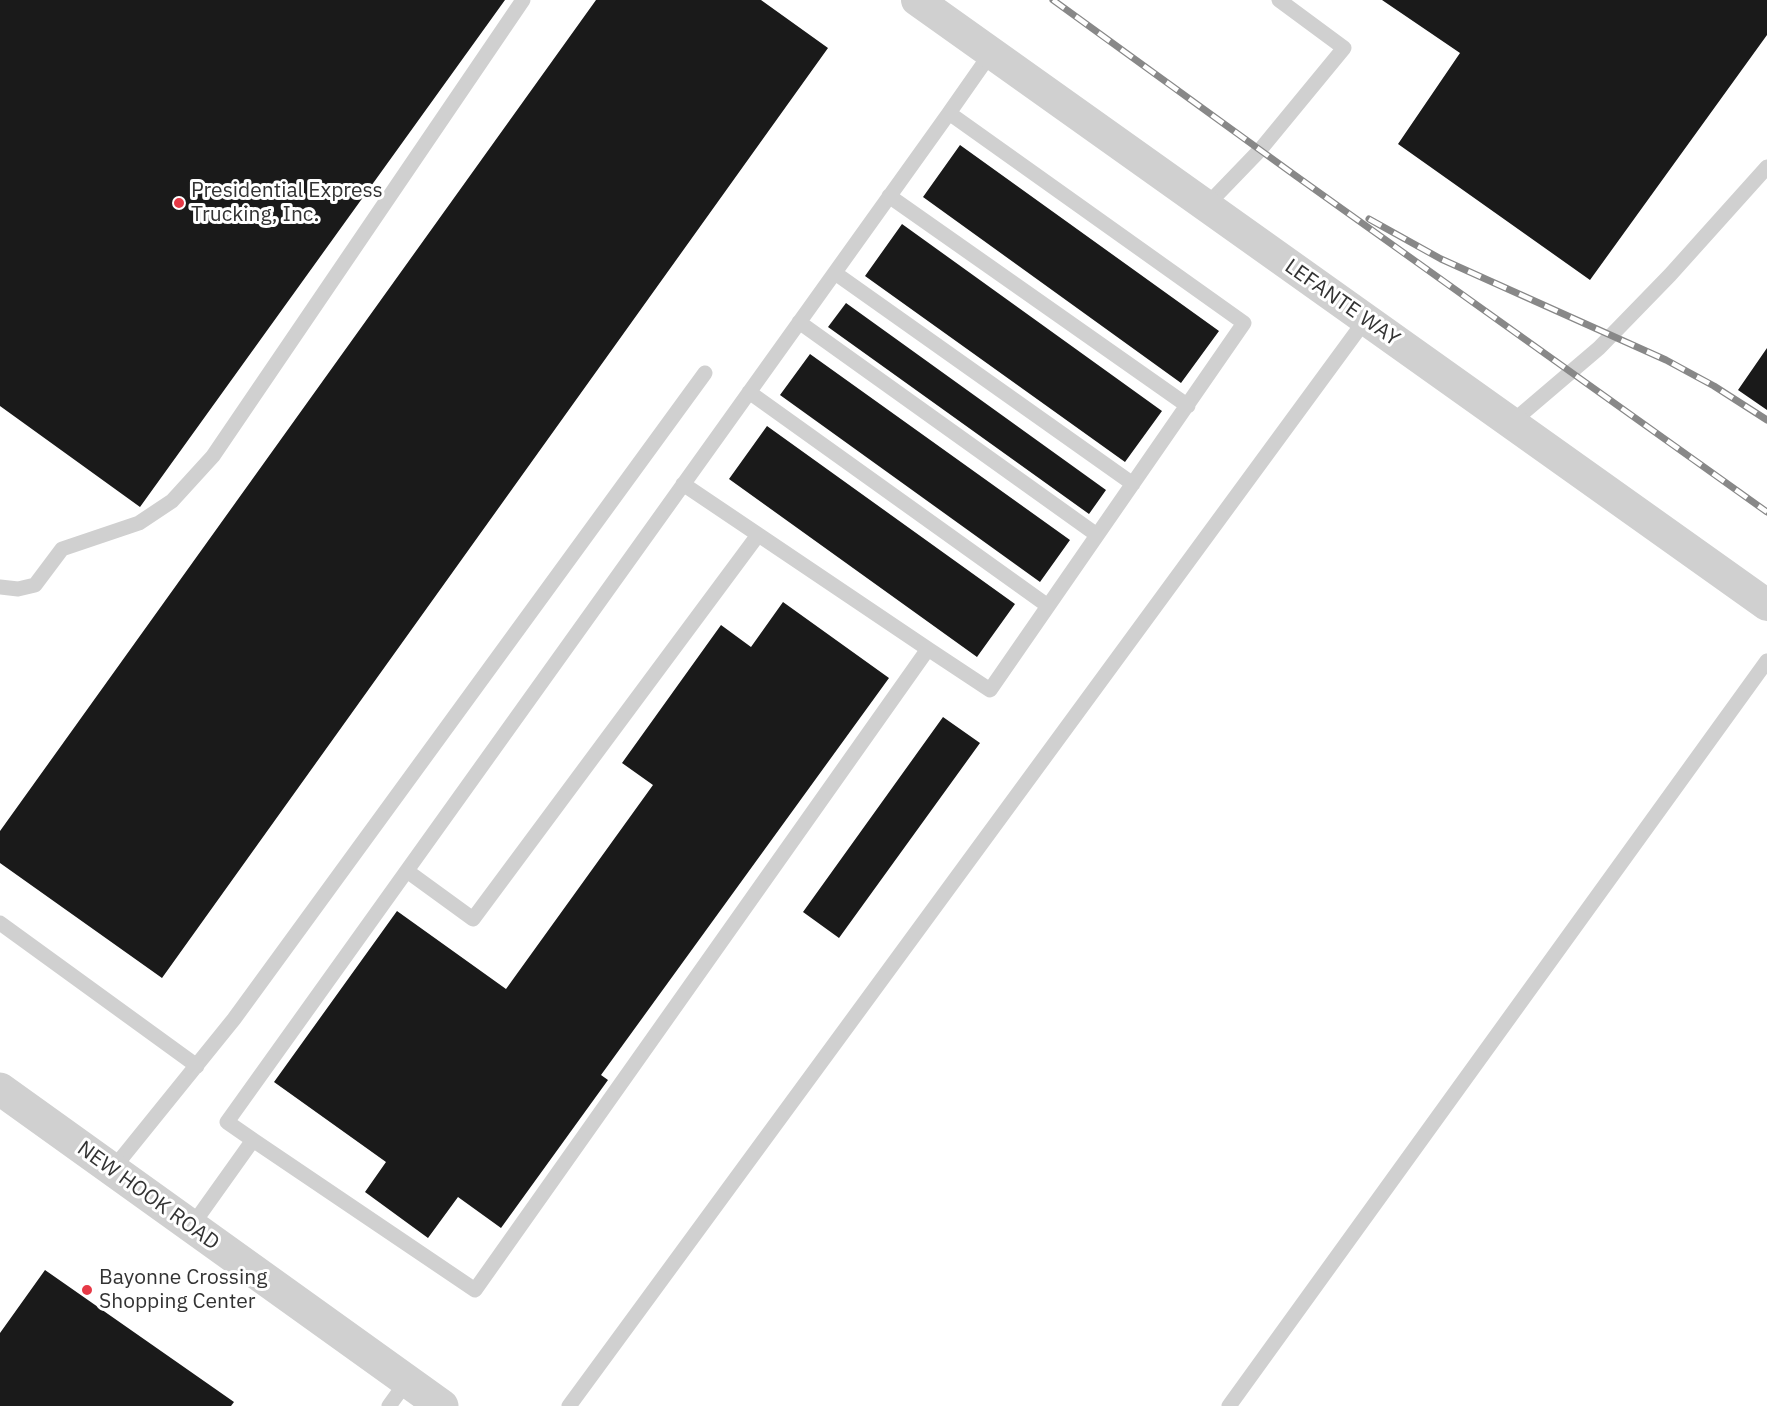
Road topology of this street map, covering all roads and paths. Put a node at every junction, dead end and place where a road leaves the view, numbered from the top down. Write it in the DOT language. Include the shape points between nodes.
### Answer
graph roads {
  1 [pos="523,0"];
  2 [pos="917,0"];
  3 [pos="1279,0"];
  4 [pos="991,53"];
  5 [pos="949,113"];
  6 [pos="1767,167"];
  7 [pos="890,196"];
  8 [pos="1206,206"];
  9 [pos="835,273"];
  10 [pos="1365,319"];
  11 [pos="799,322"];
  12 [pos="705,373"];
  13 [pos="749,392"];
  14 [pos="1188,406"];
  15 [pos="1510,423"];
  16 [pos="683,484"];
  17 [pos="1133,484"];
  18 [pos="758,535"];
  19 [pos="1098,535"];
  20 [pos="0,586"];
  21 [pos="1767,605"];
  22 [pos="1048,606"];
  23 [pos="928,649"];
  24 [pos="1767,661"];
  25 [pos="407,871"];
  26 [pos="0,923"];
  27 [pos="197,1066"];
  28 [pos="0,1089"];
  29 [pos="253,1140"];
  30 [pos="112,1170"];
  31 [pos="191,1227"];
  32 [pos="398,1393"];
  33 [pos="442,1406"];
  34 [pos="569,1406"];
  35 [pos="1229,1406"];
  1 -- 20 [label="lane" via="213,456 172,501 139,524 62,549 35,585 18,589"];
  2 -- 4 [label="street, LEFANTE WAY"];
  3 -- 8 [label="lane" via="1344,48 1260,150"];
  4 -- 5 [label="lane"];
  4 -- 8 [label="street, LEFANTE WAY"];
  5 -- 7 [label="lane"];
  5 -- 14 [label="lane" via="1244,323"];
  6 -- 15 [label="lane" via="1599,348"];
  7 -- 9 [label="lane"];
  7 -- 14 [label="lane"];
  8 -- 10 [label="street, LEFANTE WAY"];
  9 -- 11 [label="lane"];
  9 -- 17 [label="lane"];
  10 -- 15 [label="street, LEFANTE WAY"];
  10 -- 34 [label="lane"];
  11 -- 13 [label="lane"];
  11 -- 19 [label="lane"];
  12 -- 27 [label="lane"];
  13 -- 16 [label="lane"];
  13 -- 22 [label="lane"];
  14 -- 17 [label="lane"];
  15 -- 21 [label="street, LEFANTE WAY"];
  16 -- 18 [label="lane"];
  16 -- 25 [label="lane"];
  17 -- 19 [label="lane"];
  18 -- 23 [label="lane"];
  18 -- 25 [label="lane" via="473,919"];
  19 -- 22 [label="lane"];
  22 -- 23 [label="lane" via="990,690"];
  23 -- 29 [label="lane" via="475,1290"];
  24 -- 35 [label="lane"];
  25 -- 29 [label="lane" via="227,1122"];
  26 -- 27 [label="lane"];
  27 -- 30 [label="lane"];
  28 -- 30 [label="street, NEW HOOK ROAD"];
  29 -- 31 [label="lane"];
  30 -- 31 [label="street, NEW HOOK ROAD"];
  31 -- 32 [label="street, NEW HOOK ROAD"];
  32 -- 33 [label="street, NEW HOOK ROAD"];
}
